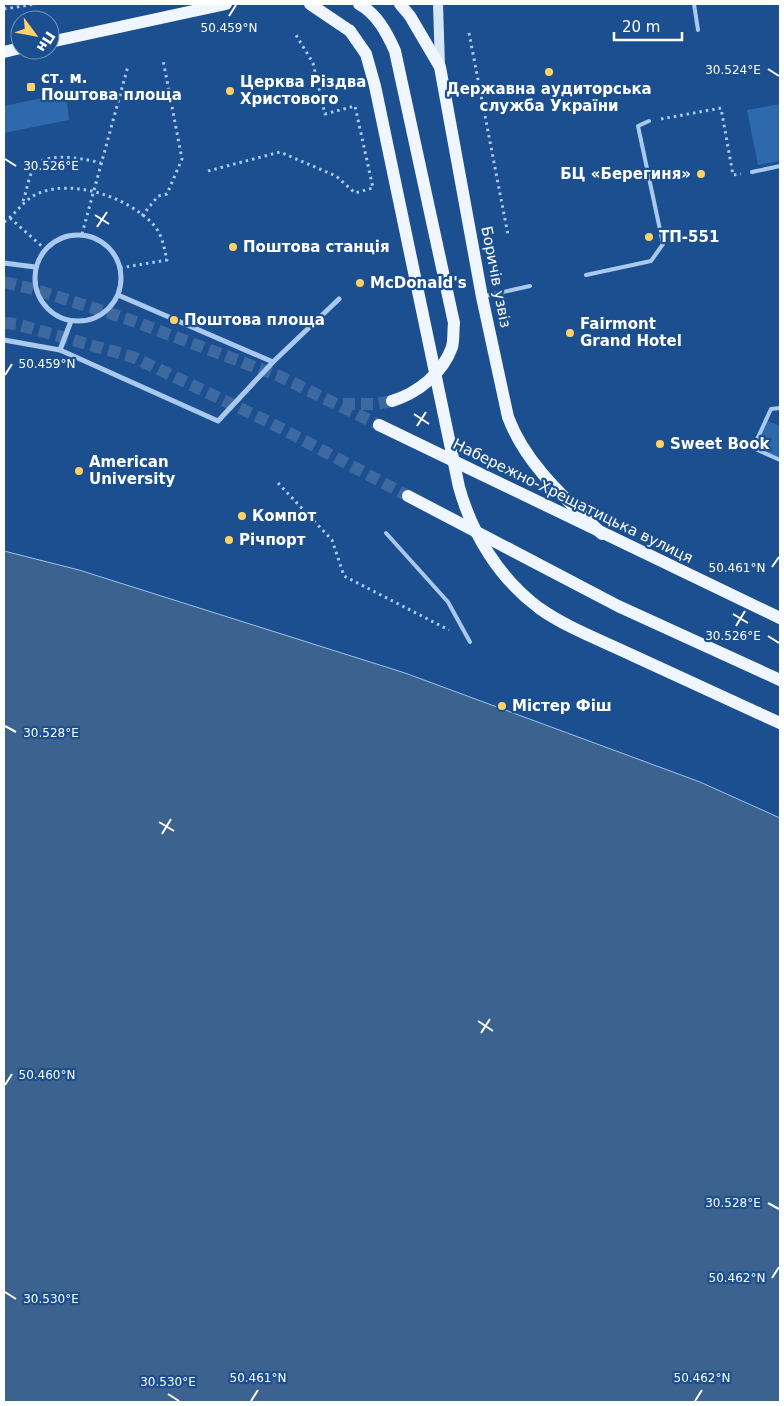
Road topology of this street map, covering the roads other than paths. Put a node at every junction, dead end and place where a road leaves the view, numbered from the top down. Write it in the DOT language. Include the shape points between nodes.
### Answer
graph roads {
  1 [pos="226,4"];
  2 [pos="310,4"];
  3 [pos="359,4"];
  4 [pos="400,4"];
  5 [pos="438,4"];
  6 [pos="694,4"];
  7 [pos="698,30"];
  8 [pos="60,40"];
  9 [pos="440,67"];
  10 [pos="649,121"];
  11 [pos="780,166"];
  12 [pos="752,172"];
  13 [pos="4,263"];
  14 [pos="35,267"];
  15 [pos="586,275"];
  16 [pos="530,286"];
  17 [pos="118,295"];
  18 [pos="482,297"];
  19 [pos="339,299"];
  20 [pos="71,321"];
  21 [pos="4,340"];
  22 [pos="60,350"];
  23 [pos="273,362"];
  24 [pos="392,402"];
  25 [pos="780,408"];
  26 [pos="379,425"];
  27 [pos="780,460"];
  28 [pos="408,496"];
  29 [pos="386,533"];
  30 [pos="602,534"];
  31 [pos="780,618"];
  32 [pos="470,642"];
  33 [pos="780,680"];
  34 [pos="780,723"];
  1 -- 8 [label="main road"];
  2 -- 34 [label="main road, bridge" via="350,31 366,54 459,486 478,537 512,583 541,609 602,641"];
  3 -- 24 [label="main road" via="383,28 395,51 454,323 452,346 443,367 409,395"];
  4 -- 9 [label="main road, Боричів узвіз"];
  5 -- 9 [label="street"];
  6 -- 7 [label="lane"];
  9 -- 18 [label="main road, Боричів узвіз"];
  10 -- 15 [label="lane" via="638,126 663,244 651,261"];
  11 -- 12 [label="lane"];
  13 -- 14 [label="street"];
  14 -- 17 [label="street" via="45,250 58,239 82,234 96,238 107,245 120,268"];
  14 -- 20 [label="street" via="34,282 38,296 57,317"];
  16 -- 18 [label="lane"];
  17 -- 20 [label="street" via="99,316"];
  17 -- 23 [label="street"];
  18 -- 30 [label="main road, Боричів узвіз" via="514,434 546,478"];
  19 -- 23 [label="street"];
  20 -- 22 [label="street"];
  21 -- 22 [label="street"];
  22 -- 23 [label="street" via="218,421"];
  25 -- 27 [label="lane" via="771,409 753,448"];
  26 -- 30 [label="main road, Набережно-Хрещатицька вулиця"];
  28 -- 33 [label="main road" via="618,606"];
  29 -- 32 [label="lane" via="448,602"];
  30 -- 31 [label="main road, Набережно-Хрещатицька вулиця"];
}
